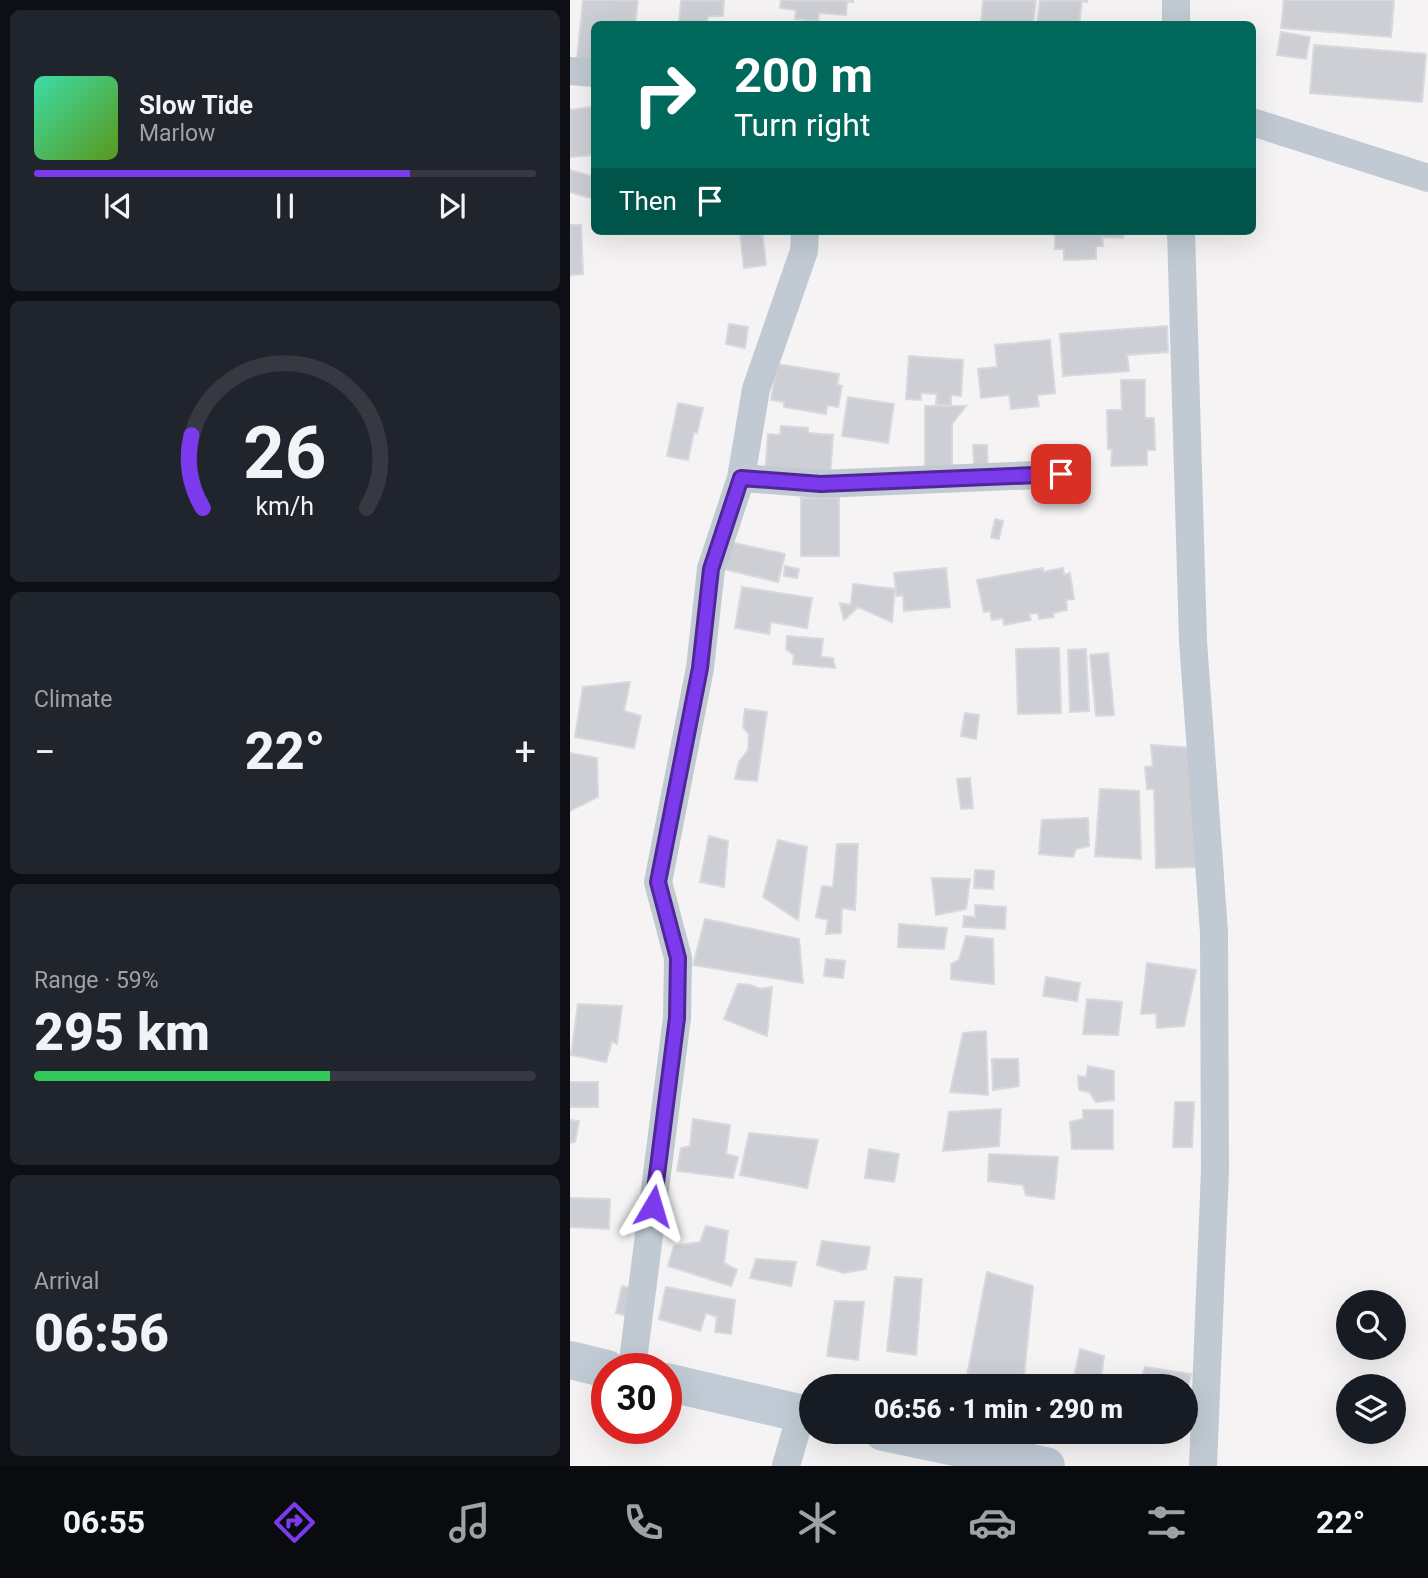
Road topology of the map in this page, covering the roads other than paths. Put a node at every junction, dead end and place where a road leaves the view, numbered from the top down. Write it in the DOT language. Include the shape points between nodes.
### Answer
graph roads {
  1 [pos="1176,0"];
  2 [pos="1176,21"];
  3 [pos="570,71"];
  4 [pos="591,73"];
  5 [pos="1256,123"];
  6 [pos="1428,178"];
  7 [pos="805,235"];
  8 [pos="1181,235"];
  9 [pos="1061,474"];
  10 [pos="741,478"];
  11 [pos="634,1353"];
  12 [pos="570,1360"];
  13 [pos="591,1365"];
  14 [pos="682,1386"];
  15 [pos="799,1413"];
  16 [pos="799,1433"];
  17 [pos="941,1444"];
  18 [pos="786,1466"];
  19 [pos="1046,1466"];
  20 [pos="1203,1466"];
  1 -- 2 [label="street"];
  3 -- 4 [label="street"];
  5 -- 6 [label="street"];
  7 -- 10 [label="street" via="804,251 756,388"];
  8 -- 20 [label="street" via="1193,641 1215,932 1216,1170"];
  9 -- 10 [label="street" via="821,484"];
  10 -- 11 [label="street" via="711,569 700,668 658,882 678,958 677,1018"];
  12 -- 13 [label="street"];
  14 -- 15 [label="street"];
  16 -- 18 [label="street"];
  17 -- 19 [label="street"];
}
